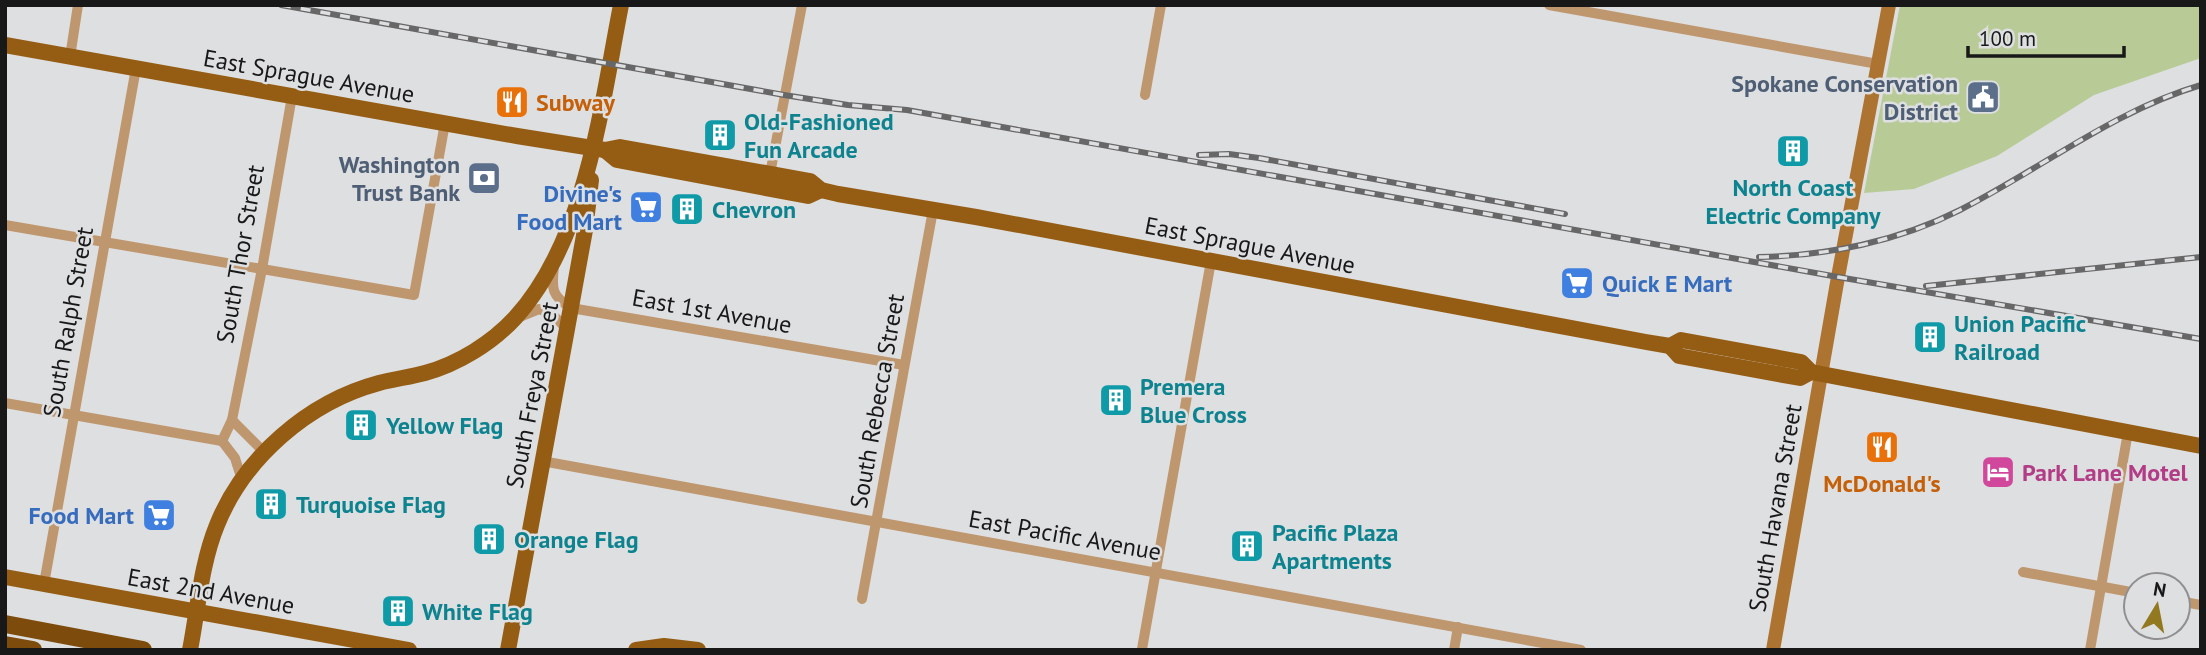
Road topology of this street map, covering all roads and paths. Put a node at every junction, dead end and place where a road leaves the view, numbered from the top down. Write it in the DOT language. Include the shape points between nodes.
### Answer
graph roads {
  1 [pos="78,5"];
  2 [pos="621,5"];
  3 [pos="802,5"];
  4 [pos="1161,5"];
  5 [pos="1549,5"];
  6 [pos="1889,5"];
  7 [pos="5,45"];
  8 [pos="70,57"];
  9 [pos="1878,64"];
  10 [pos="136,68"];
  11 [pos="1145,95"];
  12 [pos="292,96"];
  13 [pos="445,123"];
  14 [pos="599,149"];
  15 [pos="769,174"];
  16 [pos="821,190"];
  17 [pos="933,210"];
  18 [pos="5,225"];
  19 [pos="104,242"];
  20 [pos="555,258"];
  21 [pos="1211,261"];
  22 [pos="262,269"];
  23 [pos="571,308"];
  24 [pos="514,319"];
  25 [pos="568,329"];
  26 [pos="904,366"];
  27 [pos="1816,373"];
  28 [pos="5,403"];
  29 [pos="73,414"];
  30 [pos="232,420"];
  31 [pos="2127,432"];
  32 [pos="222,442"];
  33 [pos="2201,446"];
  34 [pos="264,452"];
  35 [pos="542,461"];
  36 [pos="242,480"];
  37 [pos="877,521"];
  38 [pos="1155,572"];
  39 [pos="2023,572"];
  40 [pos="5,577"];
  41 [pos="44,584"];
  42 [pos="2101,587"];
  43 [pos="2122,591"];
  44 [pos="862,599"];
  45 [pos="198,610"];
  46 [pos="5,624"];
  47 [pos="1458,627"];
  48 [pos="5,645"];
  49 [pos="191,647"];
  50 [pos="1142,649"];
  51 [pos="33,650"];
  52 [pos="143,650"];
  53 [pos="409,650"];
  54 [pos="508,650"];
  55 [pos="636,650"];
  56 [pos="698,650"];
  57 [pos="1454,650"];
  58 [pos="1581,650"];
  59 [pos="1773,650"];
  60 [pos="2090,650"];
  1 -- 8 [label="street"];
  2 -- 14 [label="main road"];
  3 -- 15 [label="street"];
  4 -- 11 [label="street"];
  5 -- 9 [label="street"];
  6 -- 9 [label="street, South Havana Street"];
  7 -- 8 [label="main road, East Sprague Avenue"];
  8 -- 10 [label="main road, East Sprague Avenue"];
  9 -- 27 [label="street, South Havana Street"];
  10 -- 12 [label="main road, East Sprague Avenue"];
  10 -- 19 [label="street, South Ralph Street"];
  12 -- 13 [label="main road, East Sprague Avenue"];
  12 -- 22 [label="street, South Thor Street"];
  13 -- 14 [label="main road, East Sprague Avenue"];
  13 -- 22 [label="street" via="414,295"];
  14 -- 15 [label="main road, East Sprague Avenue" via="620,146"];
  14 -- 16 [label="main road, East Sprague Avenue" via="617,160 808,195"];
  14 -- 20 [label="main road"];
  14 -- 23 [label="main road, South Freya Street"];
  15 -- 16 [label="main road, East Sprague Avenue" via="810,181"];
  16 -- 17 [label="main road, East Sprague Avenue"];
  17 -- 21 [label="main road, East Sprague Avenue"];
  17 -- 26 [label="street, South Rebecca Street"];
  18 -- 19 [label="street"];
  19 -- 22 [label="street"];
  19 -- 29 [label="street, South Ralph Street"];
  20 -- 23 [label="street" via="552,290"];
  20 -- 24 [label="main road"];
  21 -- 27 [label="main road, East Sprague Avenue" via="1670,346 1679,356 1709,362 1800,378"];
  21 -- 38 [label="street"];
  22 -- 30 [label="street, South Thor Street"];
  23 -- 25 [label="main road, South Freya Street"];
  23 -- 26 [label="street, East 1st Avenue"];
  24 -- 25 [label="street" via="540,309"];
  24 -- 34 [label="main road" via="449,365 376,384 331,403"];
  25 -- 35 [label="main road, South Freya Street"];
  26 -- 37 [label="street, South Rebecca Street"];
  27 -- 31 [label="main road, East Sprague Avenue"];
  27 -- 59 [label="street, South Havana Street"];
  28 -- 29 [label="street"];
  29 -- 32 [label="street"];
  29 -- 41 [label="street, South Ralph Street"];
  30 -- 32 [label="street, South Thor Street"];
  30 -- 34 [label="street"];
  31 -- 33 [label="main road, East Sprague Avenue"];
  31 -- 42 [label="street"];
  32 -- 36 [label="street" via="235,458"];
  34 -- 36 [label="main road"];
  35 -- 37 [label="street, East Pacific Avenue"];
  35 -- 54 [label="main road, South Freya Street"];
  36 -- 45 [label="main road" via="216,526"];
  37 -- 38 [label="street, East Pacific Avenue"];
  37 -- 44 [label="street, South Rebecca Street"];
  38 -- 47 [label="street, East Pacific Avenue"];
  38 -- 50 [label="street"];
  39 -- 42 [label="street"];
  40 -- 41 [label="main road, East 2nd Avenue"];
  41 -- 45 [label="main road, East 2nd Avenue"];
  42 -- 43 [label="street"];
  42 -- 60 [label="street"];
  45 -- 49 [label="main road"];
  45 -- 53 [label="main road, East 2nd Avenue"];
  46 -- 52 [label="highway"];
  47 -- 57 [label="street"];
  47 -- 58 [label="street, East Pacific Avenue"];
  48 -- 51 [label="highway"];
  55 -- 56 [label="main road" via="664,646"];
}
